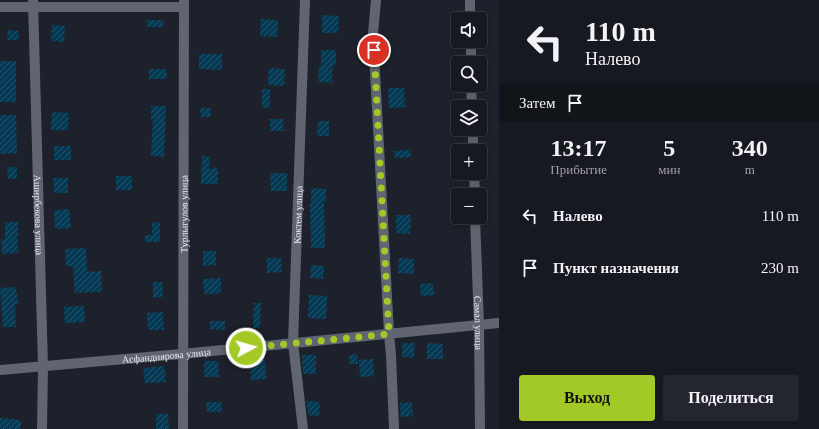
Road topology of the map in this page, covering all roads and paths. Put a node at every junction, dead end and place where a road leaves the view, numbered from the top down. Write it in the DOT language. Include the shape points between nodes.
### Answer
graph roads {
  1 [pos="305,0"];
  2 [pos="376,0"];
  3 [pos="470,0"];
  4 [pos="33,3"];
  5 [pos="184,4"];
  6 [pos="0,6"];
  7 [pos="470,12"];
  8 [pos="475,224"];
  9 [pos="494,324"];
  10 [pos="479,325"];
  11 [pos="389,334"];
  12 [pos="293,343"];
  13 [pos="182,354"];
  14 [pos="43,367"];
  15 [pos="0,370"];
  16 [pos="42,429"];
  17 [pos="183,429"];
  18 [pos="303,429"];
  19 [pos="394,429"];
  20 [pos="480,429"];
  1 -- 12 [label="street, Коктем улица"];
  2 -- 11 [label="street" via="374,34"];
  3 -- 7 [label="street"];
  4 -- 5 [label="street"];
  4 -- 6 [label="street"];
  4 -- 14 [label="street, Аширбекова улица"];
  5 -- 13 [label="street, Турлыгулов улица"];
  8 -- 10 [label="street, Самал улица"];
  9 -- 10 [label="street, Асфандиярова улица"];
  10 -- 11 [label="street, Асфандиярова улица"];
  10 -- 20 [label="street, Самал улица"];
  11 -- 12 [label="street, Асфандиярова улица"];
  11 -- 19 [label="street"];
  12 -- 13 [label="street, Асфандиярова улица"];
  12 -- 18 [label="street, Коктем улица"];
  13 -- 14 [label="street, Асфандиярова улица"];
  13 -- 17 [label="street, Турлыгулов улица"];
  14 -- 15 [label="street, Асфандиярова улица"];
  14 -- 16 [label="street, Аширбекова улица"];
}
